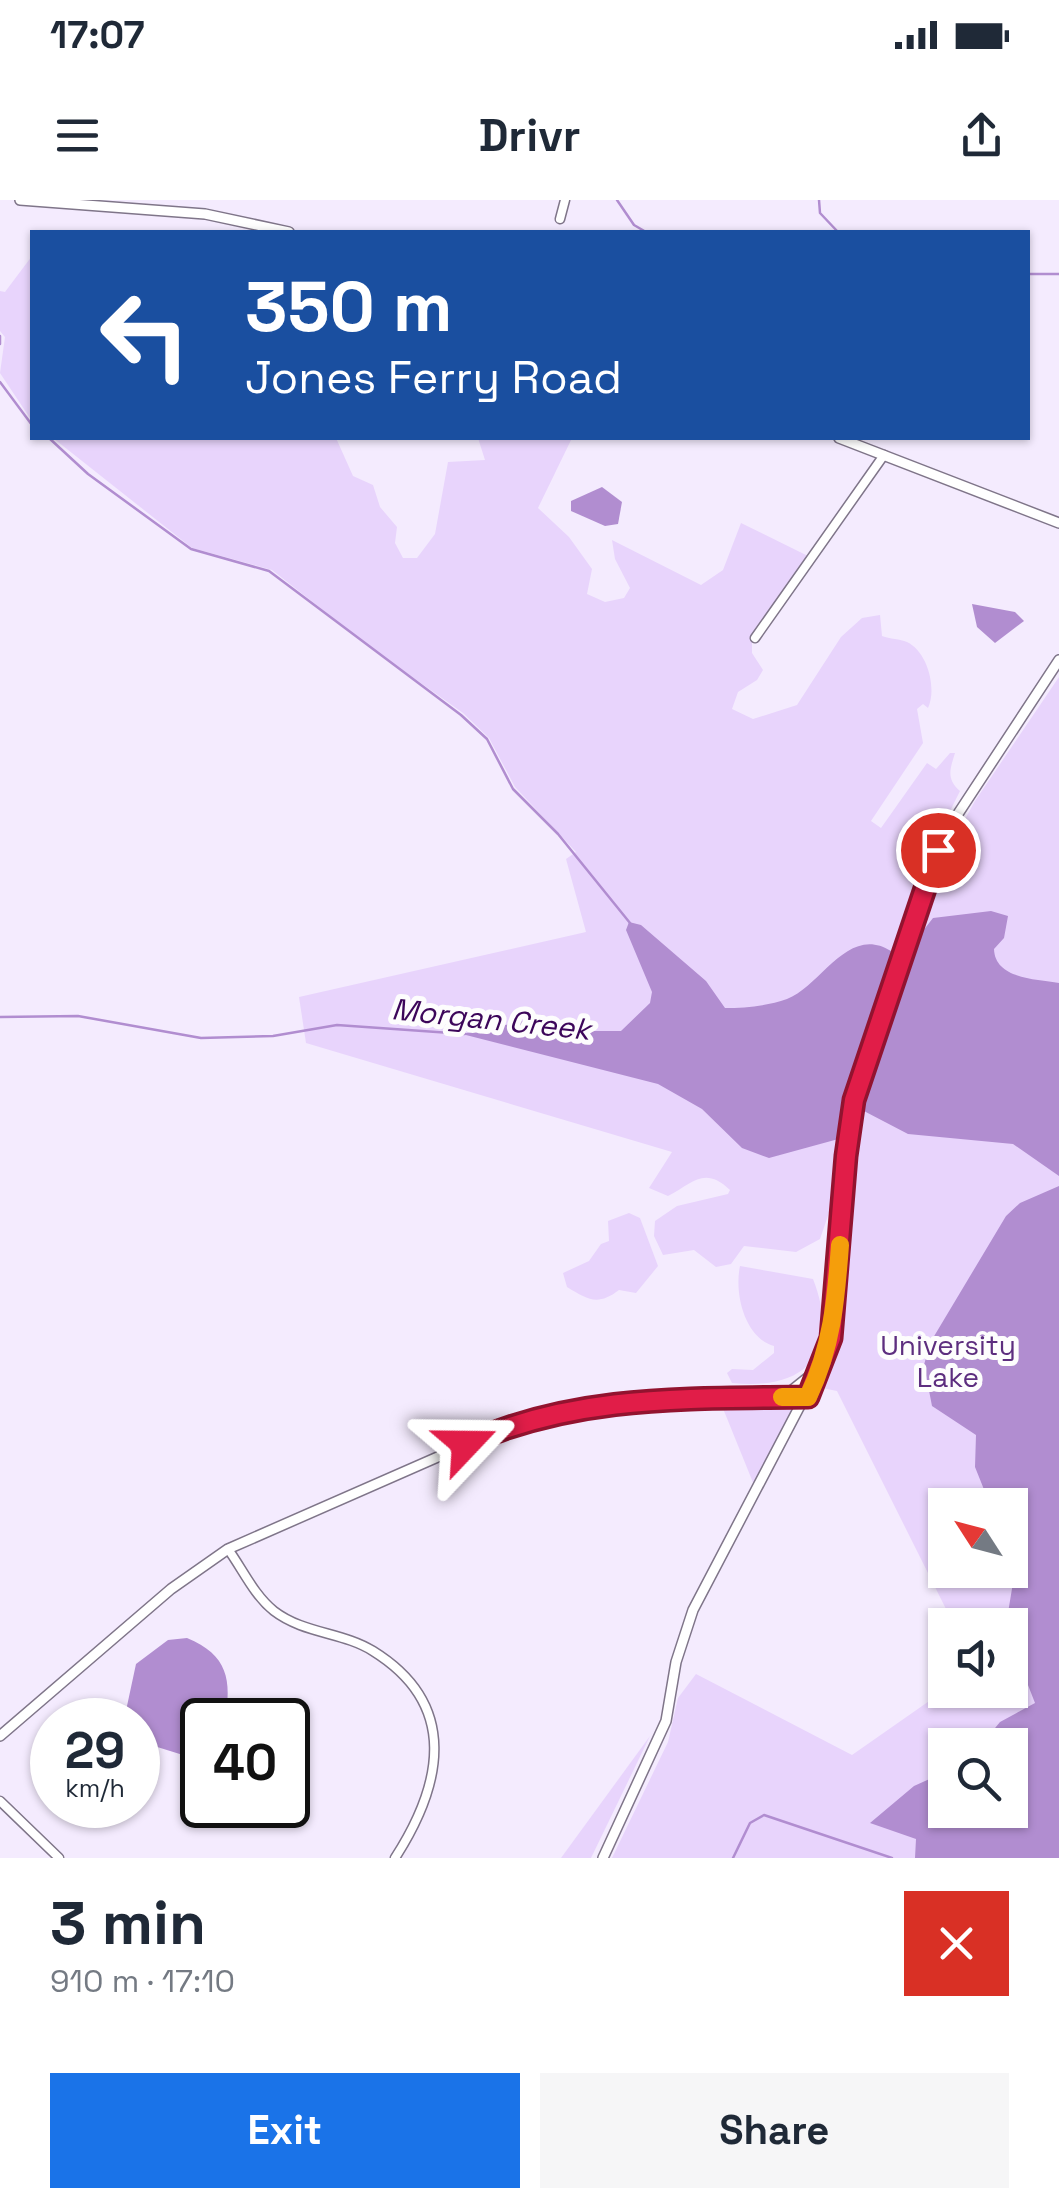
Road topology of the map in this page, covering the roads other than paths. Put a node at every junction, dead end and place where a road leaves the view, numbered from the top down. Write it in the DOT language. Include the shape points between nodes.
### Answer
graph roads {
  1 [pos="20,200"];
  2 [pos="207,200"];
  3 [pos="565,200"];
  4 [pos="204,214"];
  5 [pos="560,219"];
  6 [pos="280,230"];
  7 [pos="844,440"];
  8 [pos="884,455"];
  9 [pos="1059,523"];
  10 [pos="755,638"];
  11 [pos="1059,660"];
  12 [pos="826,1356"];
  13 [pos="780,1397"];
  14 [pos="808,1397"];
  15 [pos="228,1550"];
  16 [pos="0,1736"];
  17 [pos="0,1802"];
  18 [pos="58,1858"];
  19 [pos="396,1858"];
  20 [pos="603,1858"];
  1 -- 4 [label="street"];
  2 -- 4 [label="street"];
  3 -- 5 [label="street"];
  4 -- 6 [label="street"];
  7 -- 8 [label="street"];
  8 -- 9 [label="street"];
  8 -- 10 [label="street"];
  11 -- 12 [label="street" via="950,826 890,985 854,1100"];
  12 -- 13 [label="street" via="808,1380"];
  12 -- 14 [label="street"];
  13 -- 14 [label="street"];
  13 -- 15 [label="street" via="626,1400 542,1416"];
  14 -- 20 [label="street" via="693,1610 666,1721"];
  15 -- 16 [label="street" via="171,1589"];
  15 -- 19 [label="street" via="274,1611 371,1649 402,1674 422,1702 434,1736 435,1773"];
  17 -- 18 [label="street"];
}
